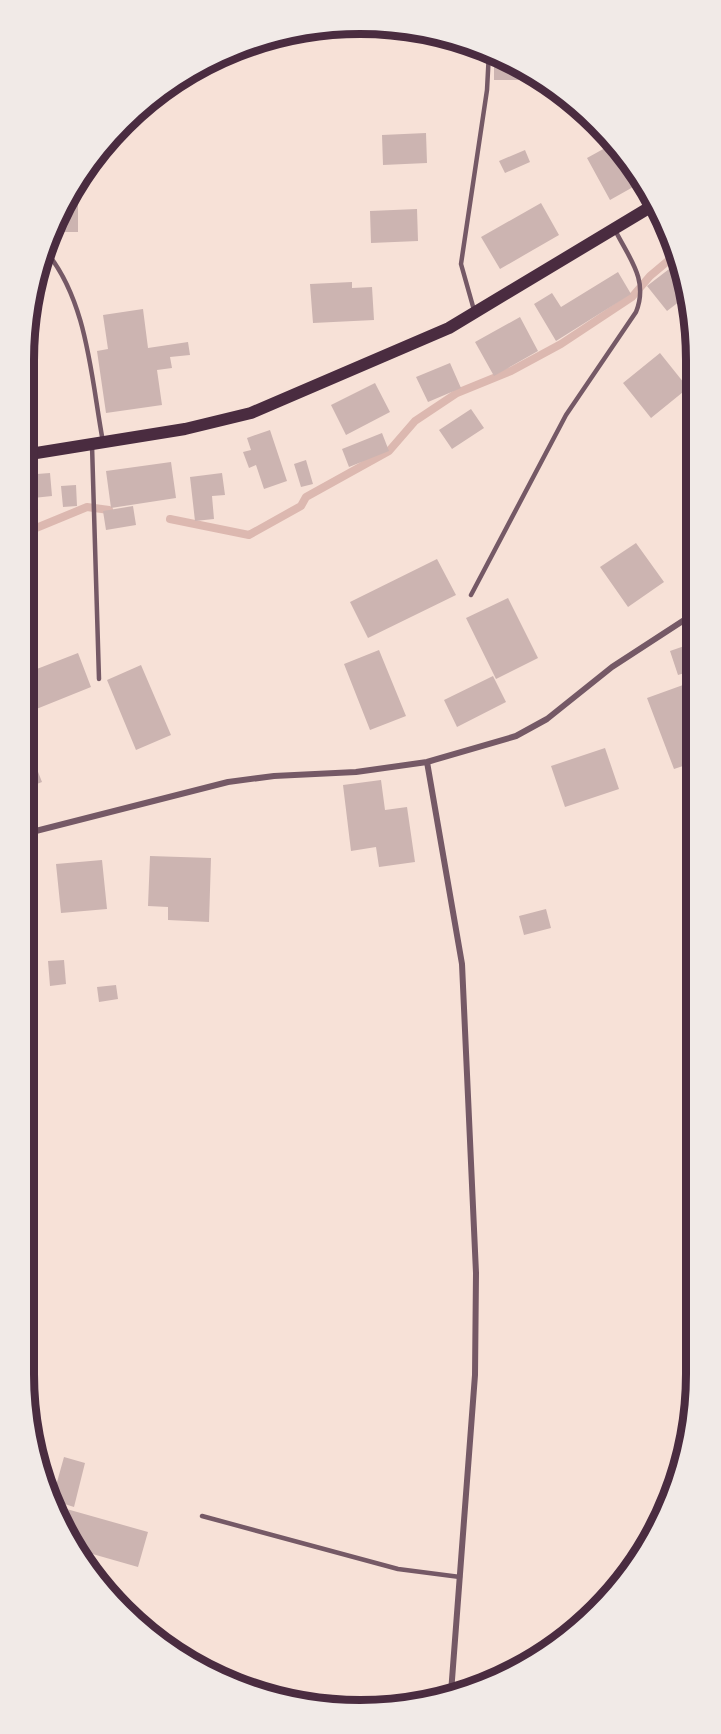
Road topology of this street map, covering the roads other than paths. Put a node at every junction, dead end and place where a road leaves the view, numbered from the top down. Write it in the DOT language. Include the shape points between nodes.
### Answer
graph roads {
  1 [pos="489,61"];
  2 [pos="649,208"];
  3 [pos="614,229"];
  4 [pos="51,259"];
  5 [pos="475,313"];
  6 [pos="98,443"];
  7 [pos="34,453"];
  8 [pos="471,595"];
  9 [pos="686,619"];
  10 [pos="99,679"];
  11 [pos="427,762"];
  12 [pos="34,831"];
  13 [pos="202,1516"];
  14 [pos="460,1577"];
  15 [pos="452,1686"];
  1 -- 5 [label="lane" via="461,264"];
  2 -- 3 [label="main road"];
  3 -- 5 [label="main road"];
  3 -- 8 [label="lane" via="639,276 642,298 566,415"];
  4 -- 6 [label="lane" via="70,287 82,327"];
  5 -- 6 [label="main road" via="449,328 251,413 185,429"];
  6 -- 7 [label="main road"];
  6 -- 10 [label="lane"];
  9 -- 11 [label="street" via="612,667 555,713 516,736"];
  11 -- 12 [label="street" via="228,782"];
  11 -- 14 [label="street" via="462,964 476,1273 475,1375"];
  13 -- 14 [label="lane" via="398,1569"];
  14 -- 15 [label="street"];
}
